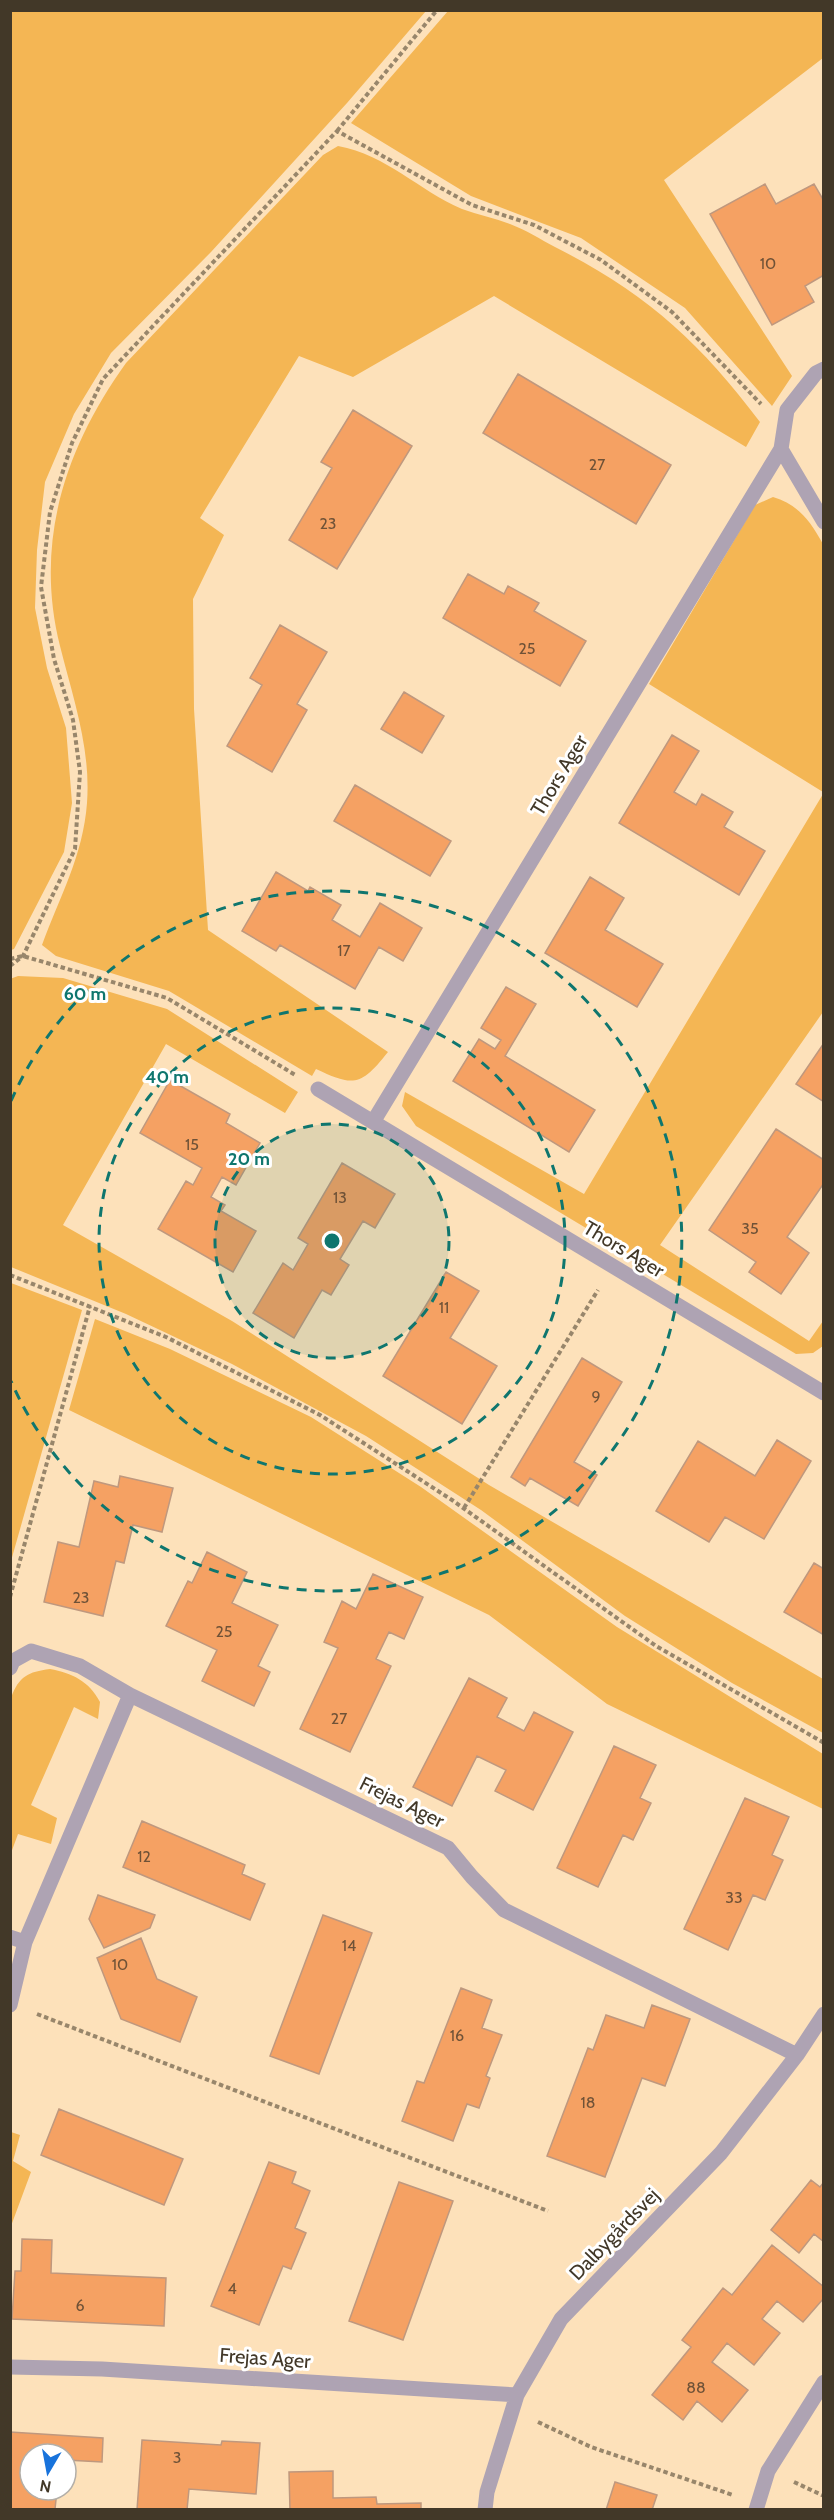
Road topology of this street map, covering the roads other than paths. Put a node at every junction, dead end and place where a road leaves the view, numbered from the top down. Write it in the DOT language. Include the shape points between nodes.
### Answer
graph roads {
  1 [pos="824,369"];
  2 [pos="780,449"];
  3 [pos="824,522"];
  4 [pos="318,1089"];
  5 [pos="373,1122"];
  6 [pos="823,1392"];
  7 [pos="10,1668"];
  8 [pos="130,1695"];
  9 [pos="18,1939"];
  10 [pos="11,2005"];
  11 [pos="824,2014"];
  12 [pos="797,2055"];
  13 [pos="10,2367"];
  14 [pos="824,2382"];
  15 [pos="515,2403"];
  16 [pos="757,2506"];
  17 [pos="485,2510"];
  1 -- 2 [label="street, Thors Ager" via="816,373 787,410"];
  2 -- 3 [label="street"];
  2 -- 5 [label="street, Thors Ager"];
  4 -- 5 [label="street, Thors Ager"];
  5 -- 6 [label="street, Thors Ager"];
  7 -- 8 [label="street, Frejas Ager" via="13,1661 31,1651 80,1666"];
  8 -- 9 [label="street"];
  8 -- 12 [label="street, Frejas Ager" via="448,1848 504,1910"];
  9 -- 10 [label="street"];
  11 -- 12 [label="street, Dalbygårdsvej"];
  12 -- 15 [label="street, Dalbygårdsvej" via="721,2153 561,2319"];
  13 -- 15 [label="street, Frejas Ager" via="102,2369"];
  14 -- 16 [label="street" via="768,2470"];
  15 -- 17 [label="street, Dalbygårdsvej"];
}
